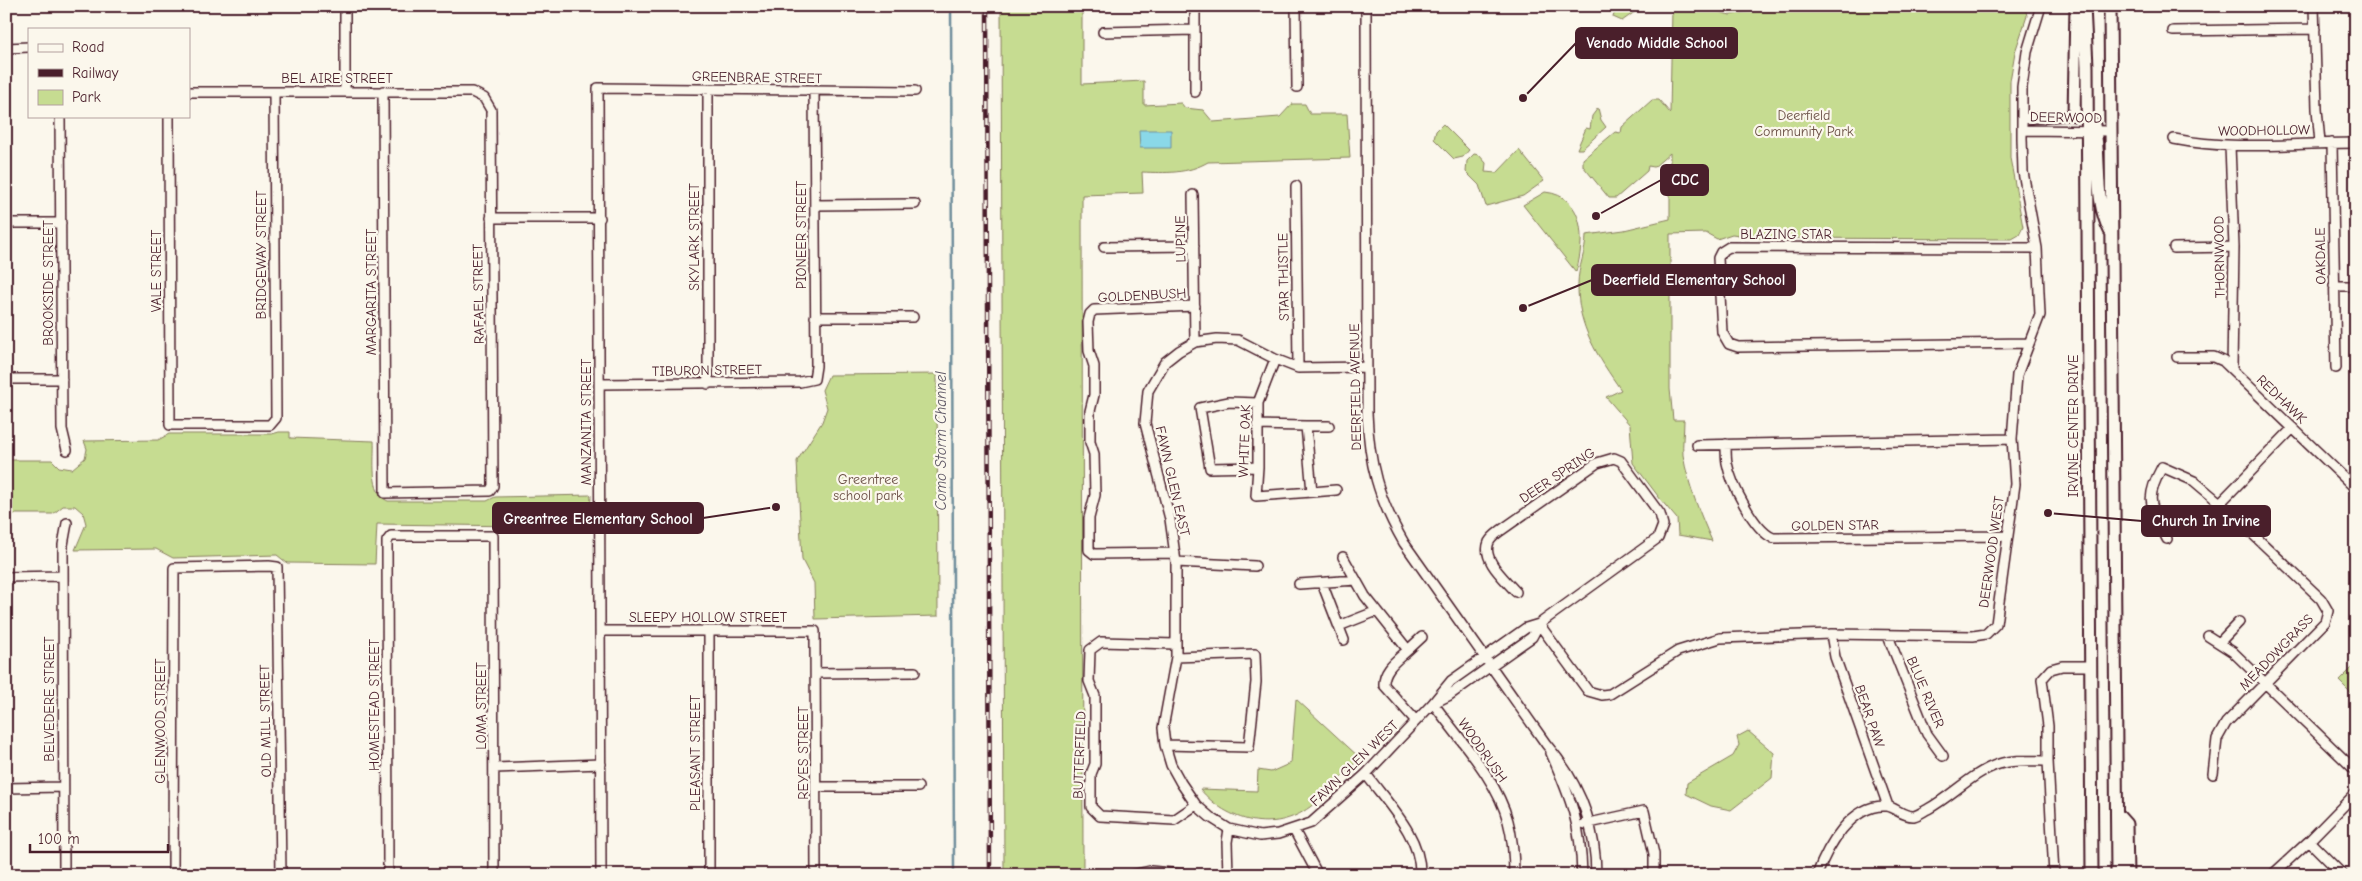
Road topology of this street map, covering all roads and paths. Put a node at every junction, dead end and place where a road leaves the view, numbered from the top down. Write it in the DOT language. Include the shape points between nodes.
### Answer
graph roads {
  1 [pos="345,6"];
  2 [pos="1195,6"];
  3 [pos="1296,6"];
  4 [pos="1366,6"];
  5 [pos="2041,6"];
  6 [pos="2076,6"];
  7 [pos="2084,6"];
  8 [pos="2110,6"];
  9 [pos="2314,6"];
  10 [pos="2315,29"];
  11 [pos="1195,30"];
  12 [pos="2173,31"];
  13 [pos="1103,32"];
  14 [pos="28,47"];
  15 [pos="6,48"];
  16 [pos="1298,87"];
  17 [pos="598,88"];
  18 [pos="708,90"];
  19 [pos="383,91"];
  20 [pos="814,91"];
  21 [pos="190,92"];
  22 [pos="274,92"];
  23 [pos="345,92"];
  24 [pos="915,92"];
  25 [pos="1195,92"];
  26 [pos="484,98"];
  27 [pos="2074,115"];
  28 [pos="60,118"];
  29 [pos="169,118"];
  30 [pos="2022,119"];
  31 [pos="2086,119"];
  32 [pos="2022,130"];
  33 [pos="2091,131"];
  34 [pos="2110,131"];
  35 [pos="2174,139"];
  36 [pos="2320,143"];
  37 [pos="2332,143"];
  38 [pos="2356,143"];
  39 [pos="2230,146"];
  40 [pos="1296,186"];
  41 [pos="1193,195"];
  42 [pos="915,204"];
  43 [pos="815,205"];
  44 [pos="491,218"];
  45 [pos="600,218"];
  46 [pos="6,223"];
  47 [pos="61,223"];
  48 [pos="2112,234"];
  49 [pos="1194,246"];
  50 [pos="1104,247"];
  51 [pos="2234,247"];
  52 [pos="2037,248"];
  53 [pos="2174,248"];
  54 [pos="2334,286"];
  55 [pos="2356,286"];
  56 [pos="1195,306"];
  57 [pos="816,317"];
  58 [pos="913,317"];
  59 [pos="1195,342"];
  60 [pos="2029,343"];
  61 [pos="2177,357"];
  62 [pos="1275,359"];
  63 [pos="1367,366"];
  64 [pos="1298,368"];
  65 [pos="2232,368"];
  66 [pos="2336,368"];
  67 [pos="6,379"];
  68 [pos="62,379"];
  69 [pos="814,379"];
  70 [pos="600,384"];
  71 [pos="708,384"];
  72 [pos="1258,403"];
  73 [pos="170,425"];
  74 [pos="1257,425"];
  75 [pos="1306,426"];
  76 [pos="1330,426"];
  77 [pos="2293,428"];
  78 [pos="2012,439"];
  79 [pos="1726,444"];
  80 [pos="1698,445"];
  81 [pos="67,450"];
  82 [pos="1258,467"];
  83 [pos="2356,489"];
  84 [pos="1336,490"];
  85 [pos="490,491"];
  86 [pos="1312,492"];
  87 [pos="2220,503"];
  88 [pos="68,523"];
  89 [pos="493,536"];
  90 [pos="2007,536"];
  91 [pos="2167,539"];
  92 [pos="1343,557"];
  93 [pos="1176,558"];
  94 [pos="1255,566"];
  95 [pos="277,567"];
  96 [pos="63,576"];
  97 [pos="6,577"];
  98 [pos="1356,580"];
  99 [pos="1322,583"];
  100 [pos="1298,584"];
  101 [pos="1516,592"];
  102 [pos="1377,611"];
  103 [pos="2239,622"];
  104 [pos="1539,624"];
  105 [pos="1339,626"];
  106 [pos="601,631"];
  107 [pos="815,631"];
  108 [pos="708,632"];
  109 [pos="1831,634"];
  110 [pos="1888,636"];
  111 [pos="2208,636"];
  112 [pos="1422,637"];
  113 [pos="1344,640"];
  114 [pos="2219,643"];
  115 [pos="1175,644"];
  116 [pos="1408,650"];
  117 [pos="1485,656"];
  118 [pos="1176,658"];
  119 [pos="1492,666"];
  120 [pos="2090,666"];
  121 [pos="915,672"];
  122 [pos="816,673"];
  123 [pos="2266,683"];
  124 [pos="1433,703"];
  125 [pos="1416,721"];
  126 [pos="1546,744"];
  127 [pos="1165,745"];
  128 [pos="1943,756"];
  129 [pos="2048,761"];
  130 [pos="601,764"];
  131 [pos="495,768"];
  132 [pos="2356,771"];
  133 [pos="1366,774"];
  134 [pos="2213,774"];
  135 [pos="63,787"];
  136 [pos="817,787"];
  137 [pos="918,787"];
  138 [pos="6,788"];
  139 [pos="2356,793"];
  140 [pos="1196,804"];
  141 [pos="1888,806"];
  142 [pos="2117,814"];
  143 [pos="1590,823"];
  144 [pos="1578,826"];
  145 [pos="1229,829"];
  146 [pos="1294,830"];
  147 [pos="2309,841"];
  148 [pos="64,875"];
  149 [pos="173,875"];
  150 [pos="281,875"];
  151 [pos="388,875"];
  152 [pos="494,875"];
  153 [pos="602,875"];
  154 [pos="710,875"];
  155 [pos="816,875"];
  156 [pos="1132,875"];
  157 [pos="1191,875"];
  158 [pos="1228,875"];
  159 [pos="1318,875"];
  160 [pos="1420,875"];
  161 [pos="1514,875"];
  162 [pos="1582,875"];
  163 [pos="1596,875"];
  164 [pos="1654,875"];
  165 [pos="1817,875"];
  166 [pos="2054,875"];
  167 [pos="2092,875"];
  168 [pos="2117,875"];
  169 [pos="2127,875"];
  170 [pos="2272,875"];
  171 [pos="2343,875"];
  1 -- 23 [label="street"];
  2 -- 11 [label="street"];
  3 -- 16 [label="street"];
  4 -- 63 [label="street, DEERFIELD AVENUE"];
  5 -- 30 [label="street, DEERWOOD WEST" via="2027,52"];
  6 -- 27 [label="main road"];
  7 -- 31 [label="main road, IRVINE CENTER DRIVE"];
  8 -- 34 [label="main road"];
  9 -- 10 [label="street"];
  10 -- 12 [label="street"];
  10 -- 36 [label="street"];
  11 -- 13 [label="street"];
  11 -- 25 [label="street"];
  14 -- 15 [label="street"];
  17 -- 18 [label="street, GREENBRAE STREET"];
  17 -- 45 [label="street, MANZANITA STREET"];
  18 -- 20 [label="street, GREENBRAE STREET"];
  18 -- 71 [label="street, SKYLARK STREET"];
  19 -- 23 [label="street, BEL AIRE STREET"];
  19 -- 26 [label="street, BEL AIRE STREET" via="472,92"];
  19 -- 85 [label="street, MARGARITA STREET" via="386,493"];
  20 -- 24 [label="street, GREENBRAE STREET"];
  20 -- 43 [label="street, PIONEER STREET"];
  21 -- 22 [label="street, BEL AIRE STREET"];
  22 -- 23 [label="street, BEL AIRE STREET"];
  22 -- 73 [label="street, BRIDGEWAY STREET" via="276,418 270,425 257,426"];
  26 -- 44 [label="street, RAFAEL STREET" via="491,110"];
  27 -- 30 [label="street, DEERWOOD"];
  27 -- 31 [label="street, DEERWOOD"];
  28 -- 47 [label="street, BROOKSIDE STREET"];
  29 -- 73 [label="street, VALE STREET"];
  30 -- 32 [label="street, DEERWOOD WEST"];
  31 -- 33 [label="main road, IRVINE CENTER DRIVE"];
  32 -- 33 [label="street, DEERWOOD"];
  32 -- 52 [label="street, DEERWOOD WEST" via="2023,172"];
  33 -- 34 [label="street, DEERWOOD"];
  33 -- 48 [label="main road" via="2100,207"];
  33 -- 120 [label="main road, IRVINE CENTER DRIVE"];
  34 -- 48 [label="main road"];
  35 -- 39 [label="street, WOODHOLLOW"];
  36 -- 37 [label="street, WOODHOLLOW"];
  36 -- 39 [label="street, WOODHOLLOW"];
  37 -- 38 [label="street, WOODHOLLOW"];
  37 -- 54 [label="street, OAKDALE"];
  39 -- 51 [label="street, THORNWOOD"];
  40 -- 64 [label="street, STAR THISTLE"];
  41 -- 49 [label="street, LUPINE"];
  42 -- 43 [label="street"];
  43 -- 57 [label="street, PIONEER STREET"];
  44 -- 45 [label="street"];
  44 -- 85 [label="street, RAFAEL STREET" via="493,486"];
  45 -- 70 [label="street, MANZANITA STREET"];
  46 -- 47 [label="street"];
  47 -- 68 [label="street, BROOKSIDE STREET"];
  48 -- 142 [label="main road" via="2113,664"];
  49 -- 50 [label="street"];
  49 -- 56 [label="street, LUPINE"];
  51 -- 53 [label="street"];
  51 -- 65 [label="street, THORNWOOD"];
  52 -- 60 [label="street, DEERWOOD WEST" via="2040,315"];
  52 -- 60 [label="street, BLAZING STAR" via="1729,247 1718,258 1722,332 1729,344 1738,347"];
  54 -- 55 [label="street"];
  54 -- 66 [label="street, OAKDALE"];
  56 -- 59 [label="street, LUPINE"];
  56 -- 93 [label="street, GOLDENBUSH" via="1094,310 1088,322 1088,347 1094,362 1090,442 1094,454 1094,495 1089,518 1089,550 1094,554"];
  57 -- 58 [label="street"];
  57 -- 69 [label="street, PIONEER STREET"];
  59 -- 62 [label="street, FAWN GLEN EAST" via="1238,340"];
  59 -- 93 [label="street, FAWN GLEN EAST" via="1165,362 1148,391 1145,422 1170,518"];
  60 -- 78 [label="street, DEERWOOD WEST" via="2017,375"];
  61 -- 65 [label="street, REDHAWK" via="2214,357"];
  62 -- 64 [label="street, FAWN GLEN EAST"];
  62 -- 72 [label="street, WHITE OAK"];
  63 -- 64 [label="street, FAWN GLEN EAST"];
  63 -- 117 [label="street, DEERFIELD AVENUE" via="1368,443 1380,495 1404,543"];
  65 -- 77 [label="street, REDHAWK"];
  67 -- 68 [label="street"];
  68 -- 81 [label="street, BROOKSIDE STREET" via="62,429"];
  69 -- 71 [label="street, TIBURON STREET"];
  70 -- 71 [label="street, TIBURON STREET"];
  70 -- 106 [label="street, MANZANITA STREET"];
  72 -- 74 [label="street, WHITE OAK"];
  72 -- 82 [label="street" via="1236,401 1200,408 1210,468"];
  74 -- 75 [label="street"];
  74 -- 82 [label="street, WHITE OAK"];
  75 -- 76 [label="street"];
  75 -- 86 [label="street"];
  77 -- 83 [label="street, REDHAWK"];
  77 -- 87 [label="street"];
  78 -- 79 [label="street"];
  78 -- 90 [label="street, DEERWOOD WEST" via="2014,484"];
  79 -- 80 [label="street"];
  79 -- 90 [label="street, GOLDEN STAR" via="1727,463 1734,482 1757,526 1773,538"];
  82 -- 86 [label="street, WHITE OAK" via="1256,497"];
  84 -- 86 [label="street"];
  87 -- 91 [label="street, MEADOWGRASS" via="2194,481 2162,467 2150,490"];
  87 -- 123 [label="street, MEADOWGRASS" via="2321,599 2328,611 2325,622"];
  88 -- 96 [label="street, BELVEDERE STREET" via="63,545"];
  89 -- 131 [label="street, LOMA STREET"];
  89 -- 151 [label="street, HOMESTEAD STREET" via="391,536 387,541"];
  90 -- 110 [label="street, DEERWOOD WEST" via="1996,624 1986,634"];
  92 -- 98 [label="street"];
  93 -- 94 [label="street"];
  93 -- 115 [label="street, FAWN GLEN EAST"];
  95 -- 149 [label="street, GLENWOOD STREET" via="174,568"];
  95 -- 150 [label="street, OLD MILL STREET"];
  96 -- 97 [label="street"];
  96 -- 135 [label="street, BELVEDERE STREET"];
  98 -- 99 [label="street"];
  98 -- 102 [label="street"];
  99 -- 100 [label="street"];
  99 -- 105 [label="street"];
  101 -- 104 [label="street, DEER SPRING" via="1492,564 1487,552 1489,542 1597,463 1614,458 1621,461 1660,514 1662,534"];
  102 -- 105 [label="street"];
  102 -- 116 [label="street"];
  103 -- 114 [label="street"];
  104 -- 109 [label="street, DEERWOOD WEST" via="1588,690 1602,696 1671,654 1698,643 1742,637"];
  104 -- 117 [label="street, DEER SPRING" via="1526,628"];
  104 -- 119 [label="street, DEER SPRING" via="1532,637"];
  105 -- 113 [label="street"];
  106 -- 108 [label="street, SLEEPY HOLLOW STREET"];
  106 -- 130 [label="street, MANZANITA STREET"];
  107 -- 108 [label="street, SLEEPY HOLLOW STREET"];
  107 -- 122 [label="street, REYES STREET"];
  108 -- 154 [label="street, PLEASANT STREET"];
  109 -- 110 [label="street, DEERWOOD WEST"];
  109 -- 141 [label="street, BEAR PAW" via="1835,657"];
  110 -- 128 [label="street, BLUE RIVER" via="1927,734"];
  111 -- 114 [label="street"];
  112 -- 116 [label="street"];
  114 -- 123 [label="street"];
  115 -- 118 [label="street, FAWN GLEN WEST"];
  115 -- 140 [label="street, BUTTERFIELD" via="1101,642 1090,650 1090,681 1095,696 1095,764 1091,774 1090,807 1100,816 1174,820"];
  116 -- 125 [label="street" via="1388,668 1384,685"];
  117 -- 119 [label="street, DEERFIELD AVENUE"];
  117 -- 124 [label="street, FAWN GLEN WEST" via="1451,681"];
  118 -- 127 [label="street, FAWN GLEN WEST" via="1164,728"];
  118 -- 127 [label="street" via="1255,654 1256,682 1249,747"];
  119 -- 124 [label="street, FAWN GLEN WEST"];
  119 -- 126 [label="street, DEERFIELD AVENUE"];
  120 -- 129 [label="street" via="2062,666 2051,669 2042,679 2048,726"];
  120 -- 167 [label="main road, IRVINE CENTER DRIVE"];
  121 -- 122 [label="street"];
  122 -- 136 [label="street, REYES STREET"];
  123 -- 132 [label="street"];
  123 -- 134 [label="street, MEADOWGRASS" via="2226,722 2216,739"];
  124 -- 125 [label="street, FAWN GLEN WEST"];
  124 -- 161 [label="street, WOODRUSH" via="1500,800 1513,845"];
  125 -- 133 [label="street, FAWN GLEN WEST"];
  126 -- 143 [label="street, DEERFIELD AVENUE" via="1577,786"];
  126 -- 144 [label="street, DEERFIELD AVENUE" via="1568,790"];
  127 -- 140 [label="street, FAWN GLEN WEST" via="1171,765"];
  129 -- 141 [label="street" via="1997,764 1914,816"];
  129 -- 166 [label="street"];
  130 -- 131 [label="street"];
  130 -- 153 [label="street, MANZANITA STREET"];
  131 -- 152 [label="street, LOMA STREET"];
  133 -- 146 [label="street, FAWN GLEN WEST" via="1311,823"];
  133 -- 160 [label="street" via="1408,832 1416,851"];
  135 -- 138 [label="street"];
  135 -- 148 [label="street, BELVEDERE STREET"];
  136 -- 137 [label="street"];
  136 -- 155 [label="street, REYES STREET"];
  139 -- 147 [label="street"];
  140 -- 145 [label="street, FAWN GLEN WEST"];
  141 -- 165 [label="street" via="1872,808 1840,830"];
  142 -- 168 [label="main road"];
  142 -- 169 [label="main road" via="2126,824"];
  143 -- 144 [label="street"];
  143 -- 163 [label="street, DEERFIELD AVENUE"];
  143 -- 164 [label="street" via="1644,811 1654,854"];
  144 -- 162 [label="street, DEERFIELD AVENUE"];
  145 -- 146 [label="street, FAWN GLEN WEST" via="1260,836"];
  145 -- 158 [label="street"];
  146 -- 159 [label="street"];
  147 -- 170 [label="street"];
  147 -- 171 [label="street"];
  156 -- 157 [label="street" via="1150,871"];
}
